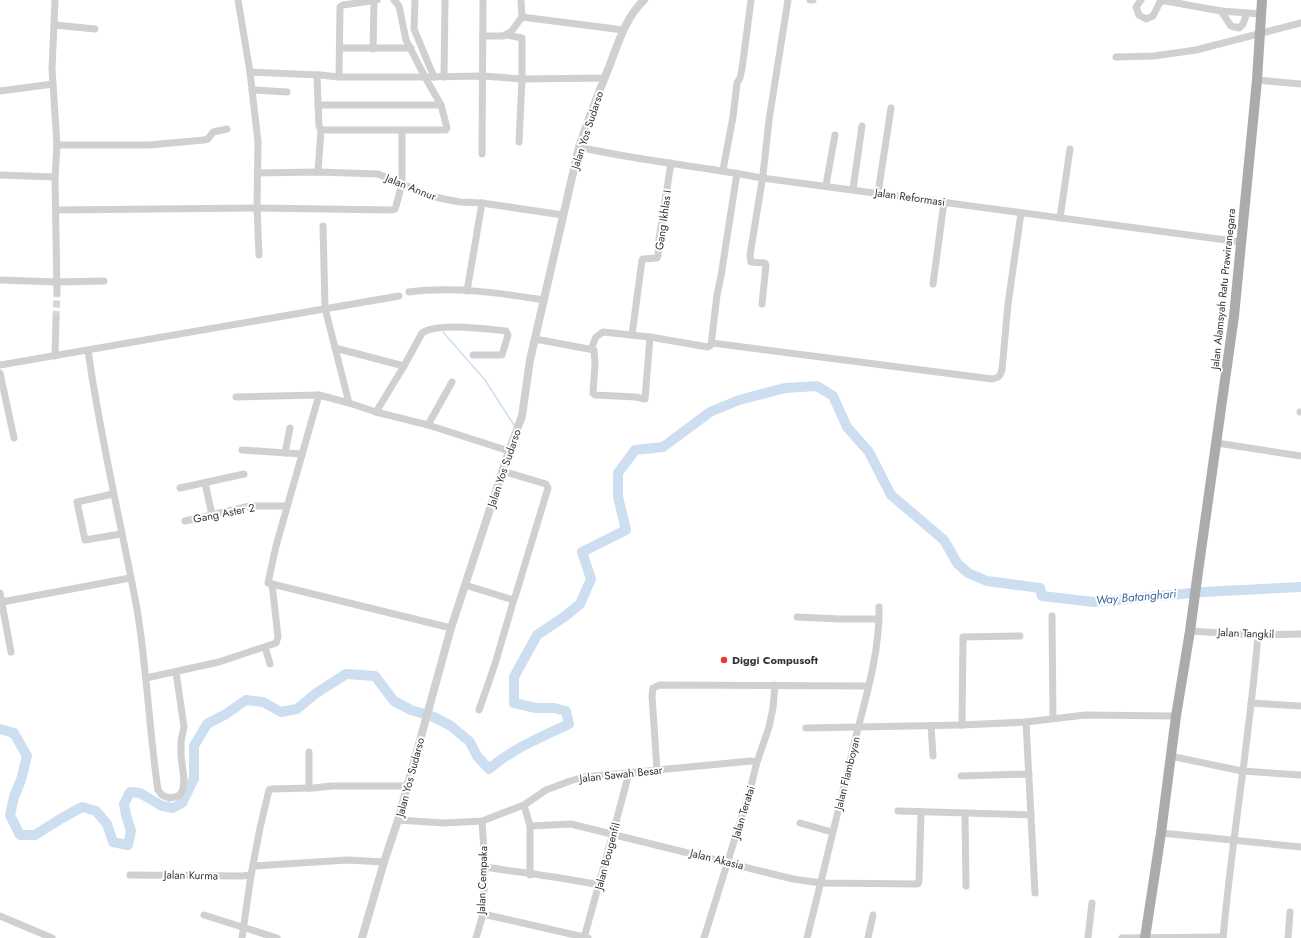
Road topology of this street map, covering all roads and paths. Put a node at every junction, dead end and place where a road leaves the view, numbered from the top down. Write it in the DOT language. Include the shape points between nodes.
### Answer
graph roads {
  1 [pos="55,0"];
  2 [pos="238,0"];
  3 [pos="375,0"];
  4 [pos="394,0"];
  5 [pos="415,0"];
  6 [pos="445,0"];
  7 [pos="483,0"];
  8 [pos="521,0"];
  9 [pos="644,0"];
  10 [pos="752,0"];
  11 [pos="788,0"];
  12 [pos="1141,0"];
  13 [pos="1161,0"];
  14 [pos="1262,0"];
  15 [pos="1221,11"];
  16 [pos="1248,13"];
  17 [pos="1261,14"];
  18 [pos="522,17"];
  19 [pos="1301,23"];
  20 [pos="55,25"];
  21 [pos="95,29"];
  22 [pos="623,30"];
  23 [pos="1261,34"];
  24 [pos="507,35"];
  25 [pos="483,36"];
  26 [pos="340,48"];
  27 [pos="373,48"];
  28 [pos="411,48"];
  29 [pos="1116,57"];
  30 [pos="250,72"];
  31 [pos="320,75"];
  32 [pos="339,76"];
  33 [pos="444,76"];
  34 [pos="483,76"];
  35 [pos="425,77"];
  36 [pos="434,77"];
  37 [pos="605,78"];
  38 [pos="522,79"];
  39 [pos="1257,80"];
  40 [pos="53,84"];
  41 [pos="1301,84"];
  42 [pos="252,90"];
  43 [pos="0,91"];
  44 [pos="287,92"];
  45 [pos="318,105"];
  46 [pos="441,105"];
  47 [pos="891,108"];
  48 [pos="862,126"];
  49 [pos="227,129"];
  50 [pos="321,130"];
  51 [pos="402,131"];
  52 [pos="834,134"];
  53 [pos="519,142"];
  54 [pos="56,145"];
  55 [pos="579,147"];
  56 [pos="1070,149"];
  57 [pos="482,154"];
  58 [pos="671,163"];
  59 [pos="723,170"];
  60 [pos="318,172"];
  61 [pos="257,173"];
  62 [pos="737,173"];
  63 [pos="0,175"];
  64 [pos="55,178"];
  65 [pos="762,178"];
  66 [pos="402,184"];
  67 [pos="826,185"];
  68 [pos="853,189"];
  69 [pos="878,193"];
  70 [pos="944,202"];
  71 [pos="482,204"];
  72 [pos="257,208"];
  73 [pos="56,210"];
  74 [pos="1021,213"];
  75 [pos="563,215"];
  76 [pos="1060,218"];
  77 [pos="323,226"];
  78 [pos="1241,242"];
  79 [pos="259,255"];
  80 [pos="0,280"];
  81 [pos="104,281"];
  82 [pos="58,282"];
  83 [pos="933,284"];
  84 [pos="467,291"];
  85 [pos="409,292"];
  86 [pos="57,293"];
  87 [pos="399,296"];
  88 [pos="544,300"];
  89 [pos="762,304"];
  90 [pos="325,308"];
  91 [pos="56,318"];
  92 [pos="632,336"];
  93 [pos="650,337"];
  94 [pos="534,339"];
  95 [pos="712,343"];
  96 [pos="335,348"];
  97 [pos="591,349"];
  98 [pos="88,350"];
  99 [pos="473,355"];
  100 [pos="55,356"];
  101 [pos="0,365"];
  102 [pos="404,366"];
  103 [pos="0,373"];
  104 [pos="452,382"];
  105 [pos="318,396"];
  106 [pos="236,397"];
  107 [pos="349,403"];
  108 [pos="376,412"];
  109 [pos="428,425"];
  110 [pos="290,428"];
  111 [pos="14,438"];
  112 [pos="1217,442"];
  113 [pos="242,450"];
  114 [pos="509,451"];
  115 [pos="285,453"];
  116 [pos="302,454"];
  117 [pos="1301,456"];
  118 [pos="502,471"];
  119 [pos="244,474"];
  120 [pos="205,483"];
  121 [pos="180,488"];
  122 [pos="114,494"];
  123 [pos="287,506"];
  124 [pos="212,515"];
  125 [pos="185,521"];
  126 [pos="121,534"];
  127 [pos="130,578"];
  128 [pos="272,584"];
  129 [pos="465,585"];
  130 [pos="0,593"];
  131 [pos="514,599"];
  132 [pos="2,602"];
  133 [pos="879,607"];
  134 [pos="1052,616"];
  135 [pos="797,617"];
  136 [pos="880,619"];
  137 [pos="451,628"];
  138 [pos="1190,631"];
  139 [pos="1301,634"];
  140 [pos="1258,635"];
  141 [pos="1020,636"];
  142 [pos="265,647"];
  143 [pos="11,652"];
  144 [pos="270,664"];
  145 [pos="176,672"];
  146 [pos="146,678"];
  147 [pos="775,685"];
  148 [pos="868,686"];
  149 [pos="1251,703"];
  150 [pos="1301,706"];
  151 [pos="479,710"];
  152 [pos="1176,716"];
  153 [pos="1053,718"];
  154 [pos="1026,722"];
  155 [pos="962,725"];
  156 [pos="931,726"];
  157 [pos="858,727"];
  158 [pos="806,728"];
  159 [pos="309,752"];
  160 [pos="933,756"];
  161 [pos="1170,756"];
  162 [pos="757,762"];
  163 [pos="657,770"];
  164 [pos="1242,771"];
  165 [pos="629,773"];
  166 [pos="1029,774"];
  167 [pos="1301,775"];
  168 [pos="960,776"];
  169 [pos="408,786"];
  170 [pos="309,788"];
  171 [pos="524,805"];
  172 [pos="898,811"];
  173 [pos="921,812"];
  174 [pos="965,814"];
  175 [pos="1031,815"];
  176 [pos="398,820"];
  177 [pos="482,821"];
  178 [pos="800,823"];
  179 [pos="530,826"];
  180 [pos="832,832"];
  181 [pos="1161,832"];
  182 [pos="613,834"];
  183 [pos="1234,839"];
  184 [pos="1301,846"];
  185 [pos="384,862"];
  186 [pos="728,862"];
  187 [pos="253,866"];
  188 [pos="485,867"];
  189 [pos="130,875"];
  190 [pos="251,875"];
  191 [pos="530,875"];
  192 [pos="821,883"];
  193 [pos="599,885"];
  194 [pos="966,886"];
  195 [pos="1035,893"];
  196 [pos="1092,903"];
  197 [pos="1290,912"];
  198 [pos="483,914"];
  199 [pos="873,914"];
  200 [pos="204,915"];
  201 [pos="0,916"];
  202 [pos="244,928"];
  203 [pos="34,935"];
  204 [pos="1145,937"];
  205 [pos="52,938"];
  206 [pos="242,938"];
  207 [pos="277,938"];
  208 [pos="362,938"];
  209 [pos="476,938"];
  210 [pos="585,938"];
  211 [pos="704,938"];
  212 [pos="808,938"];
  213 [pos="868,938"];
  214 [pos="1088,938"];
  215 [pos="1122,938"];
  216 [pos="1223,938"];
  217 [pos="1288,938"];
  1 -- 20 [label="street"];
  2 -- 30 [label="street"];
  3 -- 26 [label="street" via="341,6"];
  3 -- 27 [label="street"];
  4 -- 28 [label="street" via="399,6 406,40"];
  5 -- 36 [label="street" via="414,29"];
  6 -- 33 [label="street"];
  7 -- 25 [label="street"];
  8 -- 18 [label="street"];
  9 -- 22 [label="street, Jalan Yos Sudarso" via="634,9"];
  10 -- 59 [label="street"];
  11 -- 65 [label="street"];
  12 -- 13 [label="street" via="1136,7 1139,15 1146,19 1153,16"];
  13 -- 15 [label="street"];
  14 -- 17 [label="main road, Jalan Alamsyah Ratu Prawiranegara"];
  15 -- 16 [label="street"];
  15 -- 16 [label="street" via="1231,26 1239,28"];
  16 -- 17 [label="street"];
  17 -- 23 [label="main road, Jalan Alamsyah Ratu Prawiranegara"];
  18 -- 22 [label="street"];
  18 -- 24 [label="street"];
  19 -- 23 [label="street"];
  20 -- 21 [label="street"];
  20 -- 40 [label="street"];
  22 -- 37 [label="street, Jalan Yos Sudarso"];
  23 -- 29 [label="street" via="1196,50 1154,56"];
  23 -- 39 [label="main road, Jalan Alamsyah Ratu Prawiranegara"];
  24 -- 25 [label="street"];
  24 -- 38 [label="street" via="522,38"];
  25 -- 34 [label="street"];
  26 -- 27 [label="street"];
  26 -- 32 [label="street"];
  27 -- 28 [label="street"];
  28 -- 35 [label="street"];
  30 -- 31 [label="street"];
  30 -- 42 [label="street"];
  31 -- 32 [label="street"];
  31 -- 45 [label="street" via="317,77"];
  32 -- 35 [label="street"];
  33 -- 34 [label="street"];
  33 -- 36 [label="street"];
  34 -- 38 [label="street"];
  34 -- 57 [label="street"];
  35 -- 36 [label="street"];
  35 -- 46 [label="street"];
  37 -- 38 [label="street"];
  37 -- 55 [label="street, Jalan Yos Sudarso"];
  38 -- 53 [label="street"];
  39 -- 41 [label="street"];
  39 -- 78 [label="main road, Jalan Alamsyah Ratu Prawiranegara"];
  40 -- 43 [label="street"];
  40 -- 54 [label="street"];
  42 -- 44 [label="street"];
  42 -- 61 [label="street" via="258,142"];
  45 -- 46 [label="street"];
  45 -- 50 [label="street" via="318,126"];
  46 -- 51 [label="street" via="446,130"];
  47 -- 69 [label="street"];
  48 -- 68 [label="street"];
  49 -- 54 [label="street" via="213,132 204,140 149,146"];
  50 -- 51 [label="street"];
  50 -- 60 [label="street"];
  51 -- 66 [label="street"];
  52 -- 67 [label="street"];
  54 -- 64 [label="street"];
  55 -- 58 [label="street, Jalan Reformasi" via="616,156"];
  55 -- 75 [label="street, Jalan Yos Sudarso"];
  56 -- 76 [label="street"];
  58 -- 59 [label="street, Jalan Reformasi"];
  58 -- 92 [label="street, Gang Ikhlas I" via="658,256 642,260"];
  59 -- 62 [label="street, Jalan Reformasi"];
  60 -- 61 [label="street, Jalan Annur"];
  60 -- 66 [label="street, Jalan Annur" via="378,174"];
  61 -- 72 [label="street"];
  62 -- 65 [label="street, Jalan Reformasi"];
  62 -- 95 [label="street" via="717,295"];
  63 -- 64 [label="street"];
  64 -- 73 [label="street"];
  65 -- 67 [label="street, Jalan Reformasi"];
  65 -- 89 [label="street" via="750,259 751,262 766,264"];
  66 -- 71 [label="street, Jalan Annur" via="431,196"];
  66 -- 72 [label="street" via="395,209 392,210"];
  67 -- 68 [label="street, Jalan Reformasi"];
  68 -- 69 [label="street, Jalan Reformasi"];
  69 -- 70 [label="street, Jalan Reformasi"];
  70 -- 74 [label="street, Jalan Reformasi"];
  70 -- 83 [label="street"];
  71 -- 75 [label="street, Jalan Annur"];
  71 -- 84 [label="street"];
  72 -- 73 [label="street"];
  72 -- 79 [label="street"];
  73 -- 82 [label="street"];
  74 -- 76 [label="street, Jalan Reformasi"];
  74 -- 95 [label="street" via="1002,370 997,379"];
  75 -- 88 [label="street, Jalan Yos Sudarso"];
  76 -- 78 [label="street, Jalan Reformasi"];
  77 -- 90 [label="street"];
  78 -- 112 [label="main road, Jalan Alamsyah Ratu Prawiranegara"];
  80 -- 82 [label="street"];
  81 -- 82 [label="street"];
  82 -- 86 [label="street"];
  84 -- 85 [label="street" via="430,289"];
  84 -- 88 [label="street"];
  87 -- 90 [label="street"];
  88 -- 94 [label="street, Jalan Yos Sudarso"];
  90 -- 96 [label="street"];
  90 -- 98 [label="street"];
  91 -- 100 [label="street"];
  92 -- 93 [label="street"];
  92 -- 97 [label="street" via="603,332 596,337"];
  93 -- 95 [label="street" via="708,347"];
  93 -- 97 [label="street" via="645,399 595,395 594,350"];
  94 -- 97 [label="street"];
  94 -- 114 [label="street, Jalan Yos Sudarso" via="522,416"];
  96 -- 102 [label="street"];
  96 -- 107 [label="street"];
  98 -- 100 [label="street"];
  98 -- 122 [label="street"];
  99 -- 102 [label="street" via="502,355 508,333 450,327 432,328 422,332"];
  100 -- 101 [label="street"];
  102 -- 108 [label="street"];
  103 -- 111 [label="street"];
  104 -- 109 [label="street"];
  105 -- 106 [label="street"];
  105 -- 107 [label="street"];
  105 -- 116 [label="street"];
  107 -- 108 [label="street"];
  108 -- 109 [label="street"];
  109 -- 114 [label="street"];
  110 -- 115 [label="street"];
  112 -- 117 [label="street"];
  112 -- 138 [label="main road, Jalan Alamsyah Ratu Prawiranegara"];
  113 -- 115 [label="street"];
  114 -- 118 [label="street, Jalan Yos Sudarso"];
  115 -- 116 [label="street"];
  116 -- 123 [label="street"];
  118 -- 129 [label="street, Jalan Yos Sudarso"];
  118 -- 131 [label="street" via="546,484 548,488"];
  119 -- 120 [label="street"];
  120 -- 121 [label="street"];
  120 -- 124 [label="street"];
  122 -- 126 [label="street"];
  122 -- 126 [label="street" via="78,502 83,532 85,540"];
  123 -- 124 [label="street, Gang Aster 2" via="250,506"];
  123 -- 128 [label="street" via="268,581"];
  124 -- 125 [label="street, Gang Aster 2"];
  126 -- 127 [label="street"];
  127 -- 132 [label="street"];
  127 -- 146 [label="street"];
  128 -- 137 [label="street"];
  128 -- 142 [label="street" via="278,637 276,643"];
  129 -- 131 [label="street"];
  129 -- 137 [label="street, Jalan Yos Sudarso"];
  130 -- 132 [label="street"];
  131 -- 151 [label="street" via="496,664"];
  132 -- 143 [label="street"];
  133 -- 136 [label="street, Jalan Flamboyan"];
  134 -- 153 [label="street"];
  135 -- 136 [label="street"];
  136 -- 148 [label="street, Jalan Flamboyan"];
  137 -- 169 [label="street, Jalan Yos Sudarso"];
  138 -- 140 [label="street, Jalan Tangkil"];
  138 -- 152 [label="main road, Jalan Alamsyah Ratu Prawiranegara"];
  139 -- 140 [label="street, Jalan Tangkil"];
  140 -- 149 [label="street"];
  141 -- 155 [label="street" via="963,637"];
  142 -- 144 [label="street"];
  142 -- 145 [label="street" via="219,662"];
  145 -- 146 [label="street"];
  145 -- 146 [label="street" via="184,727 181,756 184,779 183,789 176,798 162,795 158,790"];
  147 -- 148 [label="street"];
  147 -- 162 [label="street, Jalan Teratai" via="769,727"];
  147 -- 163 [label="street" via="660,685 653,688"];
  148 -- 157 [label="street, Jalan Flamboyan"];
  149 -- 150 [label="street"];
  149 -- 164 [label="street"];
  152 -- 153 [label="street" via="1085,715"];
  152 -- 161 [label="main road, Jalan Alamsyah Ratu Prawiranegara"];
  153 -- 154 [label="street"];
  154 -- 155 [label="street"];
  154 -- 166 [label="street"];
  155 -- 156 [label="street"];
  156 -- 157 [label="street"];
  156 -- 160 [label="street"];
  157 -- 158 [label="street"];
  157 -- 180 [label="street, Jalan Flamboyan"];
  159 -- 170 [label="street"];
  161 -- 164 [label="street"];
  161 -- 181 [label="main road, Jalan Alamsyah Ratu Prawiranegara"];
  162 -- 163 [label="street, Jalan Sawah Besar"];
  162 -- 186 [label="street, Jalan Teratai"];
  163 -- 165 [label="street, Jalan Sawah Besar"];
  164 -- 167 [label="street"];
  164 -- 183 [label="street"];
  165 -- 171 [label="street, Jalan Sawah Besar" via="602,774 570,781 546,790"];
  165 -- 182 [label="street, Jalan Bougenfil"];
  166 -- 168 [label="street"];
  166 -- 175 [label="street"];
  169 -- 170 [label="street"];
  169 -- 176 [label="street, Jalan Yos Sudarso"];
  170 -- 187 [label="street" via="269,790"];
  171 -- 177 [label="street, Jalan Sawah Besar"];
  171 -- 179 [label="street"];
  172 -- 173 [label="street"];
  173 -- 174 [label="street"];
  173 -- 192 [label="street, Jalan Akasia" via="918,884"];
  174 -- 175 [label="street"];
  174 -- 194 [label="street"];
  175 -- 195 [label="street"];
  176 -- 177 [label="street, Jalan Sawah Besar" via="444,823"];
  176 -- 185 [label="street, Jalan Yos Sudarso"];
  177 -- 188 [label="street, Jalan Cempaka"];
  178 -- 180 [label="street"];
  179 -- 182 [label="street, Jalan Akasia" via="571,824"];
  179 -- 191 [label="street"];
  180 -- 192 [label="street, Jalan Flamboyan"];
  181 -- 183 [label="street"];
  181 -- 204 [label="main road, Jalan Alamsyah Ratu Prawiranegara"];
  182 -- 186 [label="street, Jalan Akasia"];
  182 -- 193 [label="street, Jalan Bougenfil"];
  183 -- 184 [label="street"];
  183 -- 216 [label="street"];
  185 -- 187 [label="street" via="347,860"];
  185 -- 208 [label="street, Jalan Yos Sudarso"];
  186 -- 192 [label="street, Jalan Akasia" via="793,879"];
  186 -- 211 [label="street, Jalan Teratai"];
  187 -- 190 [label="street"];
  188 -- 191 [label="street"];
  188 -- 198 [label="street, Jalan Cempaka"];
  189 -- 190 [label="street, Jalan Kurma"];
  190 -- 202 [label="street"];
  191 -- 193 [label="street"];
  192 -- 212 [label="street, Jalan Flamboyan"];
  193 -- 210 [label="street, Jalan Bougenfil"];
  196 -- 214 [label="street"];
  197 -- 217 [label="street"];
  198 -- 209 [label="street, Jalan Cempaka"];
  198 -- 210 [label="street"];
  199 -- 213 [label="street"];
  200 -- 202 [label="street"];
  201 -- 203 [label="street"];
  202 -- 206 [label="street"];
  202 -- 207 [label="street"];
  203 -- 205 [label="street"];
  204 -- 215 [label="street"];
  204 -- 216 [label="street"];
}
